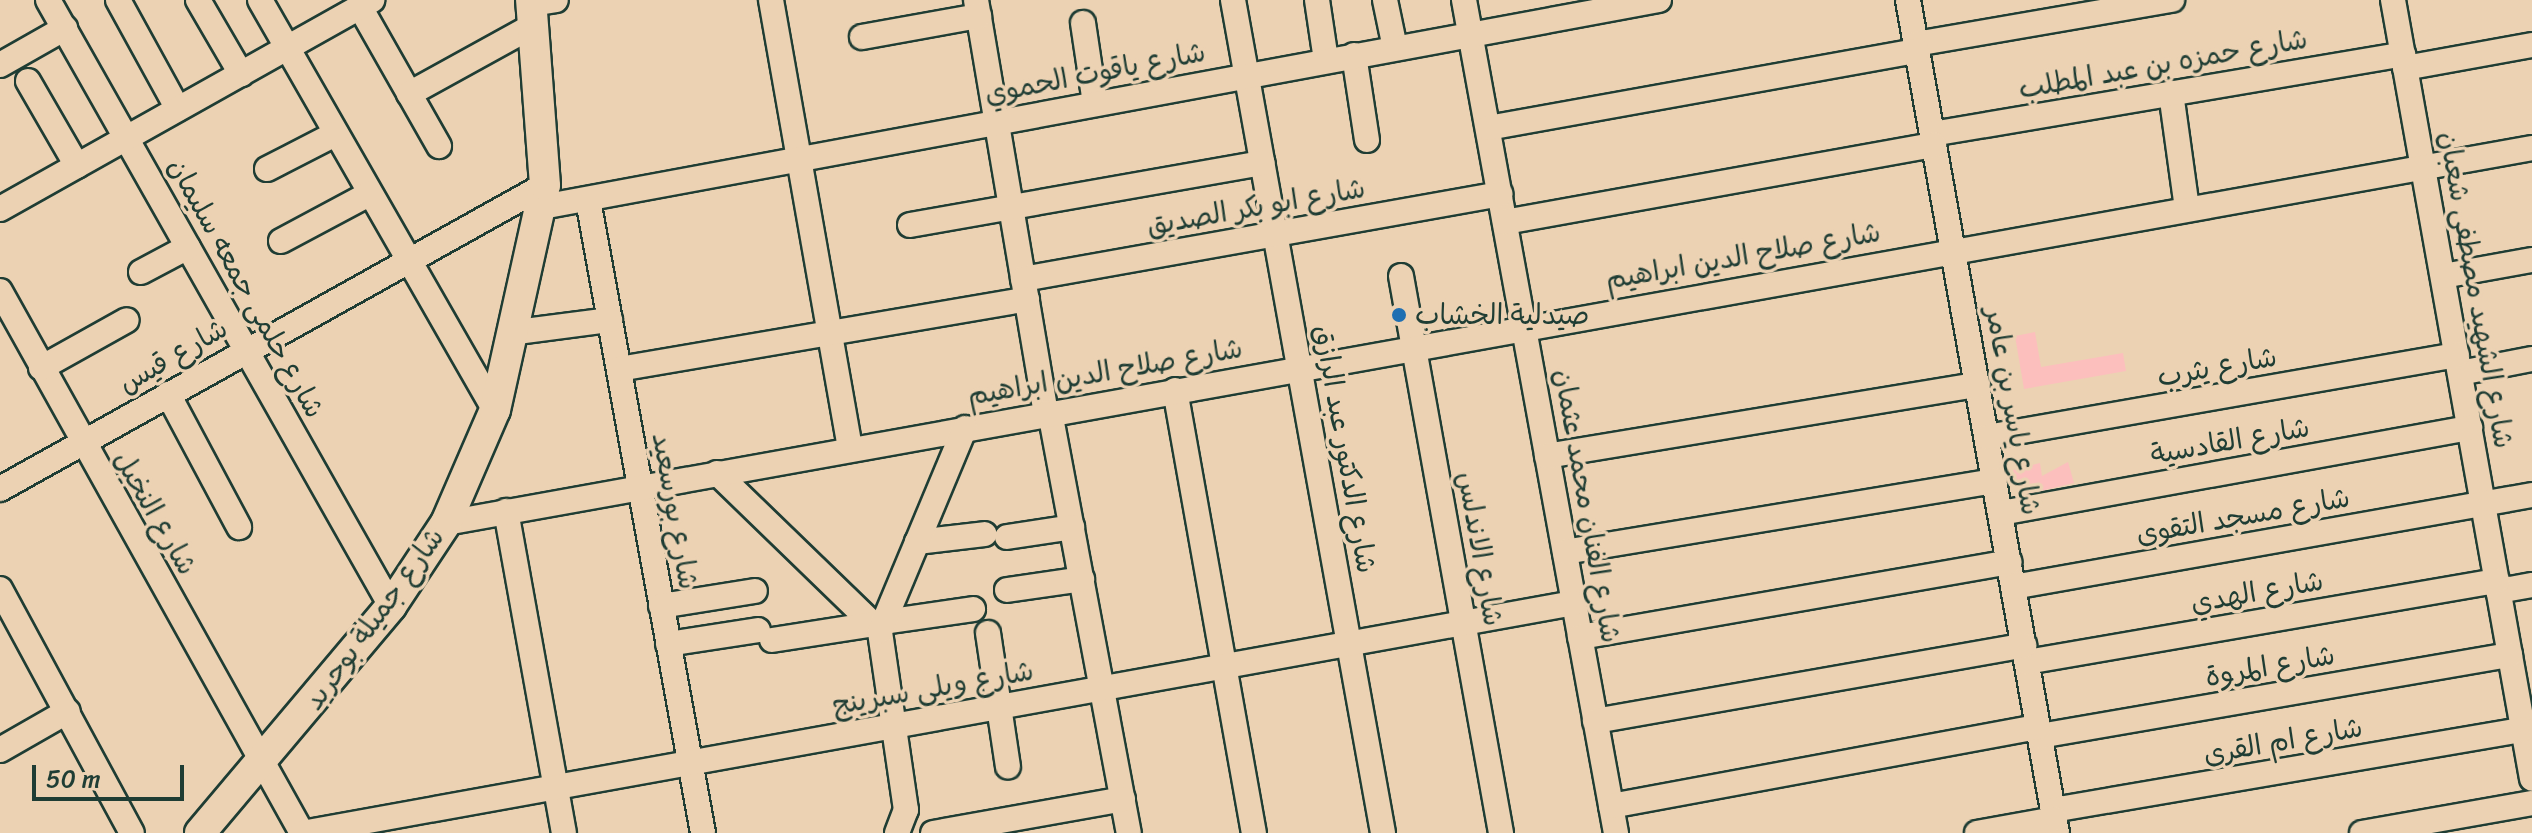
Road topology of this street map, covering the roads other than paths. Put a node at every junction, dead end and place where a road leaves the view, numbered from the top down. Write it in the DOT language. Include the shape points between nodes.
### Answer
graph roads {
  1 [pos="48,0"];
  2 [pos="118,0"];
  3 [pos="198,0"];
  4 [pos="260,0"];
  5 [pos="771,0"];
  6 [pos="1233,0"];
  7 [pos="1317,0"];
  8 [pos="1385,0"];
  9 [pos="1464,0"];
  10 [pos="1659,0"];
  11 [pos="1908,0"];
  12 [pos="2172,0"];
  13 [pos="2393,0"];
  14 [pos="366,3"];
  15 [pos="538,7"];
  16 [pos="977,8"];
  17 [pos="1083,23"];
  18 [pos="65,28"];
  19 [pos="1471,35"];
  20 [pos="862,37"];
  21 [pos="2532,45"];
  22 [pos="287,48"];
  23 [pos="1395,48"];
  24 [pos="1916,48"];
  25 [pos="1354,55"];
  26 [pos="1326,60"];
  27 [pos="2404,61"];
  28 [pos="0,65"];
  29 [pos="241,74"];
  30 [pos="1247,75"];
  31 [pos="28,81"];
  32 [pos="2171,93"];
  33 [pos="409,94"];
  34 [pos="1095,103"];
  35 [pos="178,109"];
  36 [pos="997,122"];
  37 [pos="1488,128"];
  38 [pos="335,134"];
  39 [pos="127,138"];
  40 [pos="1933,139"];
  41 [pos="1367,140"];
  42 [pos="439,146"];
  43 [pos="2532,148"];
  44 [pos="799,160"];
  45 [pos="1263,163"];
  46 [pos="77,166"];
  47 [pos="2423,167"];
  48 [pos="267,169"];
  49 [pos="369,194"];
  50 [pos="1500,194"];
  51 [pos="544,196"];
  52 [pos="588,200"];
  53 [pos="1011,208"];
  54 [pos="2187,208"];
  55 [pos="0,209"];
  56 [pos="1505,222"];
  57 [pos="910,225"];
  58 [pos="1276,234"];
  59 [pos="281,241"];
  60 [pos="188,247"];
  61 [pos="1953,248"];
  62 [pos="405,259"];
  63 [pos="2532,260"];
  64 [pos="141,272"];
  65 [pos="1401,276"];
  66 [pos="2443,276"];
  67 [pos="1025,289"];
  68 [pos="0,291"];
  69 [pos="127,320"];
  70 [pos="610,320"];
  71 [pos="1524,326"];
  72 [pos="517,332"];
  73 [pos="830,333"];
  74 [pos="1413,346"];
  75 [pos="246,350"];
  76 [pos="2532,359"];
  77 [pos="2458,364"];
  78 [pos="1299,367"];
  79 [pos="41,368"];
  80 [pos="619,369"];
  81 [pos="1978,385"];
  82 [pos="1175,390"];
  83 [pos="168,394"];
  84 [pos="495,410"];
  85 [pos="1048,413"];
  86 [pos="965,428"];
  87 [pos="2470,428"];
  88 [pos="1987,437"];
  89 [pos="81,443"];
  90 [pos="850,449"];
  91 [pos="1547,456"];
  92 [pos="717,473"];
  93 [pos="1995,481"];
  94 [pos="640,487"];
  95 [pos="0,489"];
  96 [pos="2532,495"];
  97 [pos="2483,505"];
  98 [pos="506,511"];
  99 [pos="2001,513"];
  100 [pos="446,523"];
  101 [pos="239,527"];
  102 [pos="1072,527"];
  103 [pos="917,542"];
  104 [pos="1565,552"];
  105 [pos="2009,562"];
  106 [pos="1082,579"];
  107 [pos="2532,585"];
  108 [pos="2498,586"];
  109 [pos="2013,587"];
  110 [pos="0,589"];
  111 [pos="1007,590"];
  112 [pos="755,591"];
  113 [pos="1574,603"];
  114 [pos="391,606"];
  115 [pos="661,606"];
  116 [pos="973,609"];
  117 [pos="1463,623"];
  118 [pos="879,626"];
  119 [pos="988,633"];
  120 [pos="1580,637"];
  121 [pos="1349,643"];
  122 [pos="668,644"];
  123 [pos="2026,654"];
  124 [pos="1224,666"];
  125 [pos="2519,669"];
  126 [pos="1102,688"];
  127 [pos="999,707"];
  128 [pos="68,711"];
  129 [pos="1595,721"];
  130 [pos="894,726"];
  131 [pos="2523,730"];
  132 [pos="2039,732"];
  133 [pos="0,750"];
  134 [pos="262,763"];
  135 [pos="690,763"];
  136 [pos="1008,767"];
  137 [pos="2531,767"];
  138 [pos="556,787"];
  139 [pos="1123,799"];
  140 [pos="2532,803"];
  141 [pos="1611,806"];
  142 [pos="2055,821"];
  143 [pos="901,822"];
  144 [pos="132,833"];
  145 [pos="200,833"];
  146 [pos="302,833"];
  147 [pos="564,833"];
  148 [pos="703,833"];
  149 [pos="930,833"];
  150 [pos="1129,833"];
  151 [pos="1254,833"];
  152 [pos="1383,833"];
  153 [pos="1501,833"];
  154 [pos="1616,833"];
  155 [pos="1977,833"];
  156 [pos="2362,833"];
  1 -- 18 [label="street, شارع حلمى جمعه سليمان"];
  2 -- 35 [label="street"];
  3 -- 29 [label="street"];
  4 -- 22 [label="street"];
  5 -- 44 [label="street"];
  6 -- 30 [label="street, شارع الدكتور عبد الرازق"];
  7 -- 26 [label="street"];
  8 -- 23 [label="street"];
  9 -- 19 [label="street, شارع الفنان محمد عثمان"];
  10 -- 19 [label="street, شارع ياقوت الحموي"];
  11 -- 24 [label="street, شارع ياسر بن عامر"];
  12 -- 24 [label="street"];
  13 -- 27 [label="street, شارع الشهيد مصطفى شعبان"];
  14 -- 22 [label="street"];
  14 -- 33 [label="street"];
  15 -- 33 [label="street"];
  15 -- 51 [label="main road, شارع جميلة بوحريد"];
  16 -- 20 [label="street"];
  16 -- 36 [label="street"];
  17 -- 34 [label="street"];
  18 -- 28 [label="street"];
  18 -- 39 [label="street, شارع حلمى جمعه سليمان"];
  19 -- 23 [label="street, شارع ياقوت الحموي"];
  19 -- 37 [label="street, شارع الفنان محمد عثمان"];
  21 -- 27 [label="street, شارع حمزه بن عبد المطلب"];
  22 -- 29 [label="street"];
  22 -- 38 [label="street"];
  23 -- 25 [label="street, شارع ياقوت الحموي"];
  24 -- 37 [label="street"];
  24 -- 40 [label="street, شارع ياسر بن عامر"];
  25 -- 26 [label="street, شارع ياقوت الحموي"];
  25 -- 41 [label="street"];
  26 -- 30 [label="street, شارع ياقوت الحموي"];
  27 -- 32 [label="street, شارع حمزه بن عبد المطلب"];
  27 -- 47 [label="street, شارع الشهيد مصطفى شعبان"];
  29 -- 35 [label="street"];
  30 -- 34 [label="street, شارع ياقوت الحموي"];
  30 -- 45 [label="street, شارع الدكتور عبد الرازق"];
  31 -- 46 [label="street"];
  32 -- 40 [label="street, شارع حمزه بن عبد المطلب"];
  32 -- 54 [label="street"];
  33 -- 42 [label="street"];
  34 -- 36 [label="street, شارع ياقوت الحموي"];
  35 -- 39 [label="street"];
  36 -- 44 [label="street, شارع ياقوت الحموي"];
  36 -- 53 [label="street"];
  37 -- 50 [label="street, شارع الفنان محمد عثمان"];
  38 -- 48 [label="street"];
  38 -- 49 [label="street"];
  39 -- 46 [label="street"];
  39 -- 60 [label="street, شارع حلمى جمعه سليمان"];
  40 -- 56 [label="street, شارع حمزه بن عبد المطلب"];
  40 -- 61 [label="street, شارع ياسر بن عامر"];
  43 -- 47 [label="street, شارع صلاح الدين ابراهيم"];
  44 -- 52 [label="street, شارع ياقوت الحموي"];
  44 -- 73 [label="street"];
  45 -- 53 [label="street"];
  45 -- 58 [label="street, شارع الدكتور عبد الرازق"];
  46 -- 55 [label="street"];
  47 -- 54 [label="street, شارع صلاح الدين ابراهيم"];
  47 -- 66 [label="street, شارع الشهيد مصطفى شعبان"];
  49 -- 59 [label="street"];
  49 -- 62 [label="street"];
  50 -- 56 [label="street, شارع الفنان محمد عثمان"];
  50 -- 58 [label="street, شارع ابو بكر الصديق"];
  51 -- 52 [label="street, شارع ياقوت الحموي"];
  51 -- 62 [label="street, شارع قيس"];
  51 -- 72 [label="main road, شارع جميلة بوحريد"];
  52 -- 70 [label="street, شارع بورسعيد"];
  53 -- 57 [label="street"];
  53 -- 67 [label="street"];
  54 -- 61 [label="street, شارع صلاح الدين ابراهيم"];
  56 -- 71 [label="street, شارع الفنان محمد عثمان"];
  58 -- 67 [label="street, شارع ابو بكر الصديق"];
  58 -- 78 [label="street, شارع الدكتور عبد الرازق"];
  60 -- 64 [label="street"];
  60 -- 75 [label="street, شارع حلمى جمعه سليمان"];
  61 -- 71 [label="street, شارع صلاح الدين ابراهيم"];
  61 -- 81 [label="street, شارع ياسر بن عامر"];
  62 -- 75 [label="street, شارع قيس"];
  62 -- 84 [label="street"];
  63 -- 66 [label="street"];
  65 -- 74 [label="street, شارع الاندلس"];
  66 -- 77 [label="street, شارع الشهيد مصطفى شعبان"];
  67 -- 73 [label="street, شارع ابو بكر الصديق"];
  67 -- 85 [label="street"];
  68 -- 79 [label="street, شارع النخيل"];
  69 -- 79 [label="street"];
  70 -- 72 [label="street"];
  70 -- 80 [label="street, شارع بورسعيد"];
  71 -- 74 [label="street, شارع صلاح الدين ابراهيم"];
  71 -- 91 [label="street, شارع الفنان محمد عثمان"];
  72 -- 84 [label="main road, شارع جميلة بوحريد"];
  73 -- 80 [label="street, شارع ابو بكر الصديق"];
  73 -- 90 [label="street"];
  74 -- 78 [label="street, شارع صلاح الدين ابراهيم"];
  74 -- 117 [label="street, شارع الاندلس"];
  75 -- 83 [label="street, شارع قيس"];
  75 -- 114 [label="street, شارع حلمى جمعه سليمان"];
  76 -- 77 [label="street, شارع يثرب"];
  77 -- 87 [label="street, شارع الشهيد مصطفى شعبان"];
  77 -- 88 [label="street, شارع يثرب"];
  78 -- 82 [label="street, شارع صلاح الدين ابراهيم"];
  78 -- 121 [label="street, شارع الدكتور عبد الرازق"];
  79 -- 89 [label="street, شارع النخيل"];
  80 -- 94 [label="street, شارع بورسعيد"];
  81 -- 88 [label="street, شارع ياسر بن عامر"];
  81 -- 91 [label="street"];
  82 -- 85 [label="street, شارع صلاح الدين ابراهيم"];
  82 -- 124 [label="street"];
  83 -- 89 [label="street, شارع قيس"];
  83 -- 101 [label="street"];
  84 -- 100 [label="main road, شارع جميلة بوحريد"];
  85 -- 86 [label="street, شارع صلاح الدين ابراهيم"];
  85 -- 102 [label="street"];
  86 -- 90 [label="street, شارع صلاح الدين ابراهيم"];
  86 -- 103 [label="street"];
  87 -- 97 [label="street, شارع الشهيد مصطفى شعبان"];
  87 -- 99 [label="street, شارع القادسية"];
  88 -- 93 [label="street, شارع ياسر بن عامر"];
  89 -- 95 [label="street, شارع قيس"];
  89 -- 134 [label="street, شارع النخيل"];
  90 -- 92 [label="street, شارع صلاح الدين ابراهيم"];
  91 -- 104 [label="street, شارع الفنان محمد عثمان"];
  92 -- 94 [label="street, شارع صلاح الدين ابراهيم"];
  92 -- 118 [label="street"];
  93 -- 99 [label="street, شارع ياسر بن عامر"];
  93 -- 104 [label="street"];
  94 -- 98 [label="street, شارع صلاح الدين ابراهيم"];
  94 -- 115 [label="street, شارع بورسعيد"];
  96 -- 97 [label="street, شارع مسجد التقوى"];
  97 -- 108 [label="street, شارع الشهيد مصطفى شعبان"];
  97 -- 109 [label="street, شارع مسجد التقوى"];
  98 -- 100 [label="street, شارع صلاح الدين ابراهيم"];
  98 -- 138 [label="street"];
  99 -- 105 [label="street, شارع ياسر بن عامر"];
  100 -- 114 [label="main road, شارع جميلة بوحريد"];
  102 -- 103 [label="street"];
  102 -- 106 [label="street"];
  103 -- 118 [label="street"];
  104 -- 113 [label="street, شارع الفنان محمد عثمان"];
  105 -- 109 [label="street, شارع ياسر بن عامر"];
  105 -- 120 [label="street"];
  106 -- 111 [label="street"];
  106 -- 126 [label="street"];
  107 -- 108 [label="street, شارع الهدي"];
  108 -- 123 [label="street, شارع الهدي"];
  108 -- 125 [label="street, شارع الشهيد مصطفى شعبان"];
  109 -- 123 [label="street, شارع ياسر بن عامر"];
  110 -- 128 [label="street"];
  112 -- 115 [label="street"];
  113 -- 117 [label="street, شارع ويلى سبرينج"];
  113 -- 120 [label="street, شارع الفنان محمد عثمان"];
  114 -- 134 [label="main road, شارع جميلة بوحريد"];
  115 -- 122 [label="street, شارع بورسعيد"];
  116 -- 118 [label="street"];
  117 -- 121 [label="street, شارع ويلى سبرينج"];
  117 -- 153 [label="street, شارع الاندلس"];
  118 -- 122 [label="street"];
  118 -- 130 [label="street"];
  119 -- 127 [label="street"];
  120 -- 129 [label="street, شارع الفنان محمد عثمان"];
  121 -- 124 [label="street, شارع ويلى سبرينج"];
  121 -- 152 [label="street, شارع الدكتور عبد الرازق"];
  122 -- 135 [label="street, شارع بورسعيد"];
  123 -- 129 [label="street, شارع الهدي"];
  123 -- 132 [label="street, شارع ياسر بن عامر"];
  124 -- 126 [label="street, شارع ويلى سبرينج"];
  124 -- 151 [label="street"];
  125 -- 131 [label="street, شارع الشهيد مصطفى شعبان"];
  125 -- 132 [label="street, شارع المروة"];
  126 -- 127 [label="street, شارع ويلى سبرينج"];
  126 -- 139 [label="street"];
  127 -- 130 [label="street, شارع ويلى سبرينج"];
  127 -- 136 [label="street"];
  128 -- 133 [label="street"];
  128 -- 144 [label="street"];
  129 -- 141 [label="street, شارع الفنان محمد عثمان"];
  130 -- 135 [label="street, شارع ويلى سبرينج"];
  130 -- 143 [label="street"];
  131 -- 137 [label="street, شارع الشهيد مصطفى شعبان"];
  131 -- 142 [label="street, شارع ام القرى"];
  132 -- 141 [label="street, شارع المروة"];
  132 -- 142 [label="street, شارع ياسر بن عامر"];
  134 -- 145 [label="main road, شارع جميلة بوحريد"];
  134 -- 146 [label="street, شارع النخيل"];
  135 -- 138 [label="street, شارع ويلى سبرينج"];
  135 -- 148 [label="street, شارع بورسعيد"];
  138 -- 146 [label="street, شارع ويلى سبرينج"];
  138 -- 147 [label="street"];
  139 -- 149 [label="street"];
  139 -- 150 [label="street"];
  140 -- 156 [label="street"];
  141 -- 154 [label="street, شارع الفنان محمد عثمان"];
  142 -- 155 [label="street, شارع ام القرى"];
  143 -- 149 [label="street"];
}
